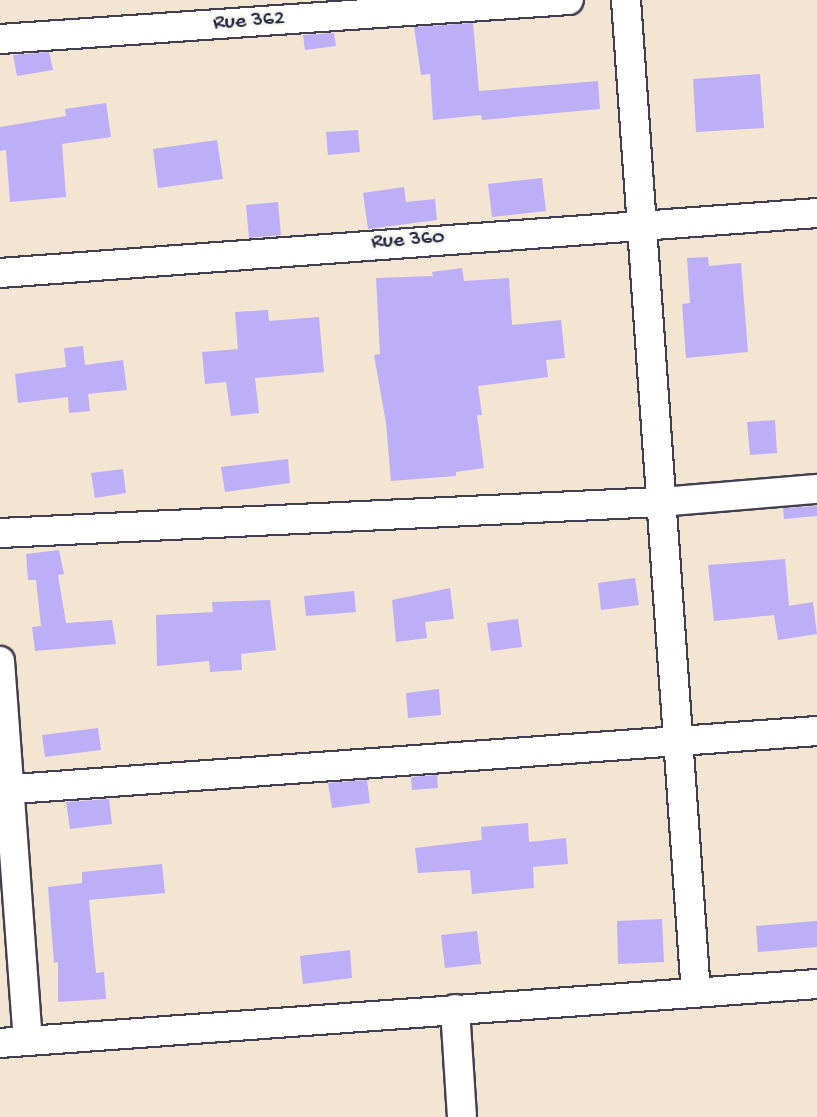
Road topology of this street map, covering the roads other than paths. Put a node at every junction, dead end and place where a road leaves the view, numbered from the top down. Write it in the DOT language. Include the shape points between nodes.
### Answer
graph roads {
  1 [pos="569,0"];
  2 [pos="626,0"];
  3 [pos="0,39"];
  4 [pos="817,213"];
  5 [pos="642,223"];
  6 [pos="0,273"];
  7 [pos="817,489"];
  8 [pos="661,502"];
  9 [pos="0,533"];
  10 [pos="0,661"];
  11 [pos="817,731"];
  12 [pos="678,740"];
  13 [pos="5,790"];
  14 [pos="817,984"];
  15 [pos="696,993"];
  16 [pos="455,1009"];
  17 [pos="28,1040"];
  18 [pos="0,1043"];
  19 [pos="462,1117"];
  1 -- 3 [label="street, Rue 362"];
  2 -- 5 [label="street"];
  4 -- 5 [label="street, Rue 360"];
  5 -- 6 [label="street, Rue 360"];
  5 -- 8 [label="street"];
  7 -- 8 [label="street"];
  8 -- 9 [label="street"];
  8 -- 12 [label="street"];
  10 -- 13 [label="street"];
  11 -- 12 [label="street"];
  12 -- 13 [label="street"];
  12 -- 15 [label="street"];
  13 -- 17 [label="street"];
  14 -- 15 [label="street"];
  15 -- 16 [label="street"];
  16 -- 17 [label="street"];
  16 -- 19 [label="street"];
  17 -- 18 [label="street"];
}
